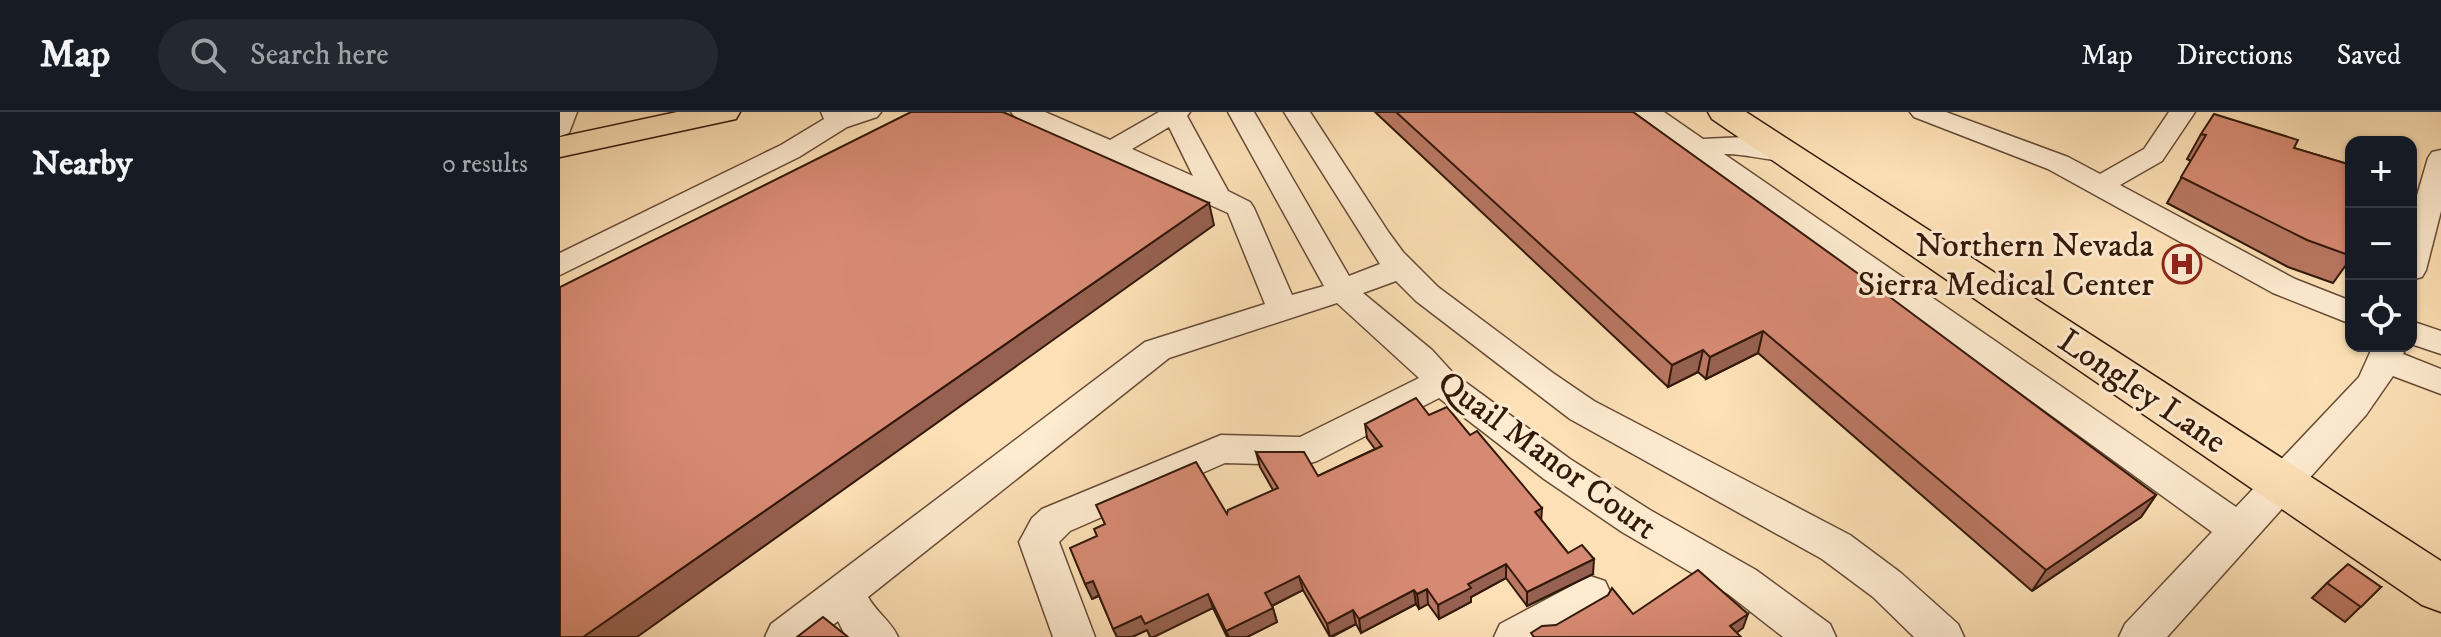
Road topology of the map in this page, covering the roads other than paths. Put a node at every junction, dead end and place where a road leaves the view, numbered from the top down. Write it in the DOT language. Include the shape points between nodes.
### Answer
graph roads {
  1 [pos="564,112"];
  2 [pos="664,112"];
  3 [pos="724,112"];
  4 [pos="868,112"];
  5 [pos="1024,112"];
  6 [pos="1174,112"];
  7 [pos="1241,112"];
  8 [pos="1297,112"];
  9 [pos="1647,112"];
  10 [pos="1717,112"];
  11 [pos="1724,112"];
  12 [pos="1769,112"];
  13 [pos="1923,112"];
  14 [pos="2182,112"];
  15 [pos="836,117"];
  16 [pos="560,130"];
  17 [pos="560,147"];
  18 [pos="1697,147"];
  19 [pos="1111,150"];
  20 [pos="1786,153"];
  21 [pos="2440,165"];
  22 [pos="2101,185"];
  23 [pos="1217,196"];
  24 [pos="2417,248"];
  25 [pos="560,265"];
  26 [pos="1400,268"];
  27 [pos="1343,290"];
  28 [pos="1282,308"];
  29 [pos="2345,311"];
  30 [pos="2417,334"];
  31 [pos="2441,343"];
  32 [pos="2387,352"];
  33 [pos="1441,382"];
  34 [pos="2441,382"];
  35 [pos="2292,472"];
  36 [pos="2239,530"];
  37 [pos="2441,552"];
  38 [pos="2441,589"];
  39 [pos="844,592"];
  40 [pos="1590,594"];
  41 [pos="786,637"];
  42 [pos="877,637"];
  43 [pos="1074,637"];
  44 [pos="1515,637"];
  45 [pos="1815,637"];
  46 [pos="1943,637"];
  47 [pos="2140,637"];
  1 -- 16 [label="street"];
  2 -- 16 [label="main road"];
  3 -- 17 [label="main road"];
  4 -- 15 [label="street"];
  5 -- 19 [label="street"];
  6 -- 19 [label="street"];
  6 -- 23 [label="street"];
  7 -- 27 [label="street, Quail Manor Court"];
  8 -- 26 [label="street"];
  9 -- 18 [label="street"];
  10 -- 18 [label="street" via="1713,128"];
  11 -- 20 [label="main road, Longley Lane"];
  12 -- 35 [label="main road, Longley Lane"];
  13 -- 22 [label="street" via="2058,163"];
  14 -- 22 [label="street" via="2153,155"];
  15 -- 25 [label="street" via="790,151"];
  18 -- 20 [label="street" via="1744,145"];
  18 -- 36 [label="street"];
  19 -- 23 [label="street"];
  20 -- 35 [label="main road, Longley Lane"];
  21 -- 24 [label="street"];
  22 -- 29 [label="street" via="2284,286"];
  23 -- 28 [label="street" via="1240,208"];
  26 -- 27 [label="street"];
  26 -- 46 [label="street" via="1541,382 1638,442 1836,547"];
  27 -- 28 [label="street"];
  27 -- 33 [label="street, Quail Manor Court"];
  28 -- 39 [label="street" via="1157,350"];
  30 -- 31 [label="street"];
  32 -- 34 [label="street"];
  32 -- 35 [label="street" via="2373,383"];
  33 -- 43 [label="street" via="1304,451 1221,449 1056,520 1039,542"];
  33 -- 45 [label="street, Quail Manor Court" via="1557,469 1742,582"];
  35 -- 36 [label="street"];
  35 -- 37 [label="main road, Longley Lane"];
  35 -- 38 [label="main road, Longley Lane"];
  36 -- 47 [label="street"];
  39 -- 41 [label="street"];
  39 -- 42 [label="street" via="860,623"];
  40 -- 44 [label="street"];
}
